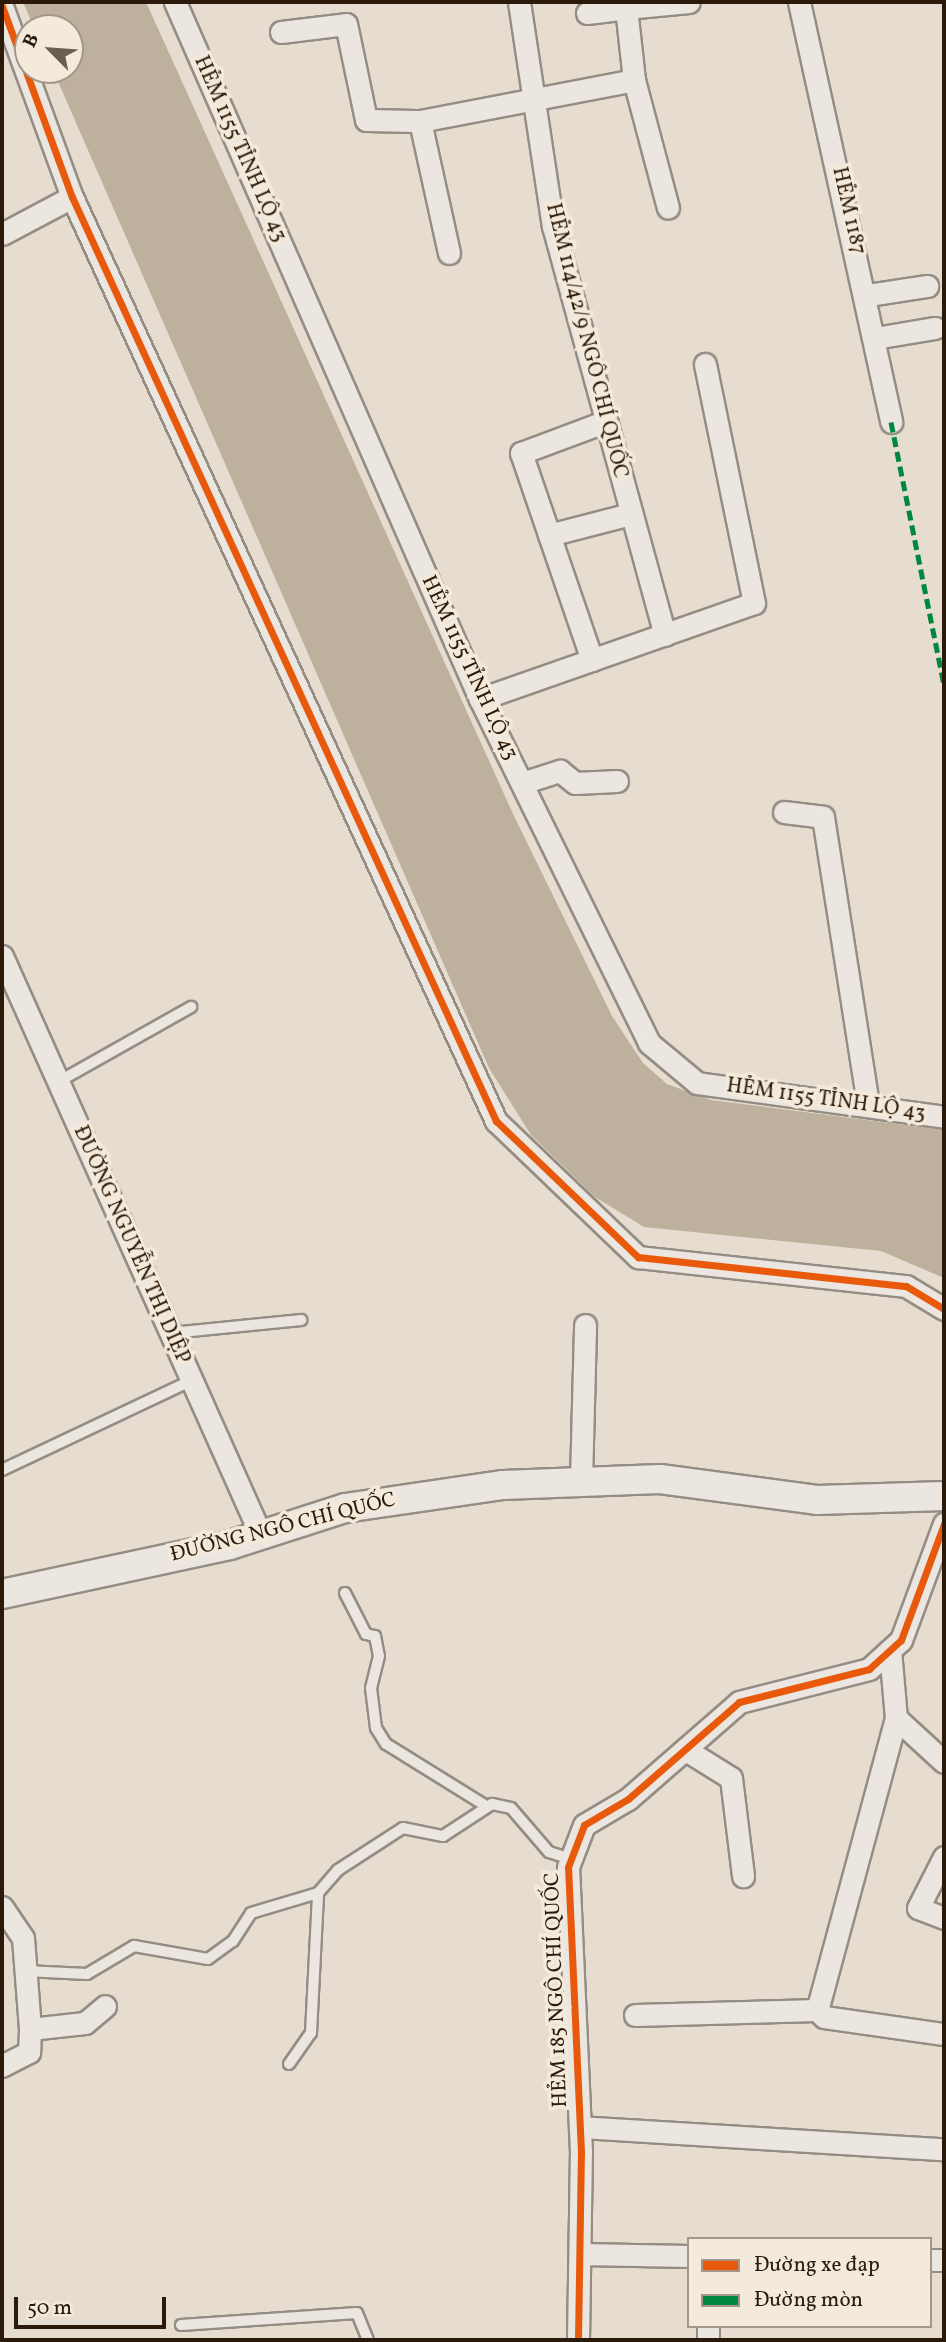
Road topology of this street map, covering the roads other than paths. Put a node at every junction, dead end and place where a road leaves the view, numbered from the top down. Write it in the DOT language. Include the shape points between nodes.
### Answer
graph roads {
  1 [pos="175,2"];
  2 [pos="520,2"];
  3 [pos="689,2"];
  4 [pos="799,2"];
  5 [pos="2,6"];
  6 [pos="626,8"];
  7 [pos="587,13"];
  8 [pos="281,32"];
  9 [pos="634,80"];
  10 [pos="534,102"];
  11 [pos="421,121"];
  12 [pos="72,197"];
  13 [pos="668,208"];
  14 [pos="2,234"];
  15 [pos="449,253"];
  16 [pos="927,286"];
  17 [pos="868,295"];
  18 [pos="935,328"];
  19 [pos="875,338"];
  20 [pos="705,364"];
  21 [pos="604,422"];
  22 [pos="891,422"];
  23 [pos="630,514"];
  24 [pos="549,535"];
  25 [pos="665,635"];
  26 [pos="593,660"];
  27 [pos="480,699"];
  28 [pos="617,781"];
  29 [pos="522,783"];
  30 [pos="784,812"];
  31 [pos="2,956"];
  32 [pos="7,982"];
  33 [pos="191,1007"];
  34 [pos="58,1082"];
  35 [pos="868,1106"];
  36 [pos="944,1117"];
  37 [pos="944,1309"];
  38 [pos="301,1320"];
  39 [pos="585,1325"];
  40 [pos="171,1333"];
  41 [pos="192,1380"];
  42 [pos="2,1470"];
  43 [pos="581,1481"];
  44 [pos="944,1496"];
  45 [pos="944,1524"];
  46 [pos="260,1533"];
  47 [pos="2,1594"];
  48 [pos="345,1594"];
  49 [pos="890,1650"];
  50 [pos="896,1718"];
  51 [pos="686,1749"];
  52 [pos="944,1762"];
  53 [pos="486,1806"];
  54 [pos="944,1857"];
  55 [pos="571,1859"];
  56 [pos="743,1875"];
  57 [pos="318,1893"];
  58 [pos="2,1907"];
  59 [pos="944,1917"];
  60 [pos="25,1971"];
  61 [pos="105,2006"];
  62 [pos="817,2010"];
  63 [pos="635,2015"];
  64 [pos="30,2029"];
  65 [pos="944,2034"];
  66 [pos="289,2064"];
  67 [pos="2,2066"];
  68 [pos="580,2127"];
  69 [pos="944,2149"];
  70 [pos="581,2255"];
  71 [pos="687,2256"];
  72 [pos="180,2325"];
  73 [pos="368,2340"];
  74 [pos="578,2340"];
  1 -- 27 [label="street, HẺM 1155 TỈNH LỘ 43"];
  2 -- 10 [label="street, HẺM 114/42/9 NGÔ CHÍ QUỐC"];
  3 -- 6 [label="street"];
  4 -- 17 [label="street, HẺM 1187"];
  5 -- 12 [label="street"];
  6 -- 7 [label="street"];
  6 -- 9 [label="street"];
  8 -- 11 [label="street" via="346,24 366,120"];
  9 -- 10 [label="street"];
  9 -- 13 [label="street"];
  10 -- 11 [label="street"];
  10 -- 21 [label="street, HẺM 114/42/9 NGÔ CHÍ QUỐC" via="553,226"];
  11 -- 15 [label="street"];
  12 -- 14 [label="street"];
  12 -- 37 [label="street" via="496,1121 638,1257 906,1286"];
  16 -- 17 [label="street"];
  17 -- 19 [label="street, HẺM 1187"];
  18 -- 19 [label="street"];
  19 -- 22 [label="street, HẺM 1187"];
  20 -- 25 [label="street" via="754,604"];
  21 -- 23 [label="street, HẺM 114/42/9 NGÔ CHÍ QUỐC"];
  21 -- 24 [label="street" via="523,447"];
  23 -- 24 [label="street"];
  23 -- 25 [label="street, HẺM 114/42/9 NGÔ CHÍ QUỐC"];
  24 -- 26 [label="street"];
  25 -- 26 [label="street"];
  26 -- 27 [label="street"];
  27 -- 29 [label="street, HẺM 1155 TỈNH LỘ 43"];
  28 -- 29 [label="street" via="575,783 560,771"];
  29 -- 35 [label="street, HẺM 1155 TỈNH LỘ 43" via="649,1043 697,1083"];
  30 -- 35 [label="street" via="823,817"];
  31 -- 32 [label="street, ĐƯỜNG NGUYỄN THỊ DIỆP"];
  32 -- 34 [label="street, ĐƯỜNG NGUYỄN THỊ DIỆP"];
  33 -- 34 [label="lane"];
  34 -- 40 [label="street, ĐƯỜNG NGUYỄN THỊ DIỆP"];
  35 -- 36 [label="street, HẺM 1155 TỈNH LỘ 43"];
  38 -- 40 [label="lane"];
  39 -- 43 [label="street"];
  40 -- 41 [label="street, ĐƯỜNG NGUYỄN THỊ DIỆP"];
  41 -- 42 [label="lane"];
  41 -- 46 [label="street, ĐƯỜNG NGUYỄN THỊ DIỆP"];
  43 -- 44 [label="main road, ĐƯỜNG NGÔ CHÍ QUỐC" via="660,1479 817,1500"];
  43 -- 46 [label="main road, ĐƯỜNG NGÔ CHÍ QUỐC" via="421,1494"];
  45 -- 49 [label="street, HẺM 185 NGÔ CHÍ QUỐC" via="901,1640"];
  46 -- 47 [label="main road, ĐƯỜNG NGÔ CHÍ QUỐC"];
  48 -- 53 [label="lane" via="366,1634 375,1636 379,1656 371,1688 376,1728 386,1744"];
  49 -- 50 [label="street"];
  49 -- 51 [label="street, HẺM 185 NGÔ CHÍ QUỐC" via="869,1669 739,1702"];
  50 -- 52 [label="street"];
  50 -- 62 [label="street"];
  51 -- 55 [label="street, HẺM 185 NGÔ CHÍ QUỐC" via="628,1799 584,1825"];
  51 -- 56 [label="street" via="731,1778"];
  53 -- 55 [label="lane" via="511,1808 550,1852"];
  53 -- 57 [label="lane" via="443,1836 403,1828 338,1870"];
  54 -- 59 [label="street" via="918,1908"];
  55 -- 68 [label="street, HẺM 185 NGÔ CHÍ QUỐC"];
  57 -- 60 [label="lane" via="251,1913 233,1941 208,1959 134,1946 87,1973"];
  57 -- 66 [label="lane" via="311,2033"];
  58 -- 60 [label="street" via="23,1938"];
  60 -- 64 [label="street"];
  61 -- 64 [label="street" via="85,2023"];
  62 -- 63 [label="street"];
  62 -- 65 [label="street" via="824,2017"];
  64 -- 67 [label="street" via="29,2052"];
  68 -- 69 [label="street"];
  68 -- 70 [label="street, HẺM 185 NGÔ CHÍ QUỐC"];
  70 -- 71 [label="street"];
  70 -- 74 [label="street, HẺM 185 NGÔ CHÍ QUỐC"];
  72 -- 73 [label="lane" via="357,2313"];
}
